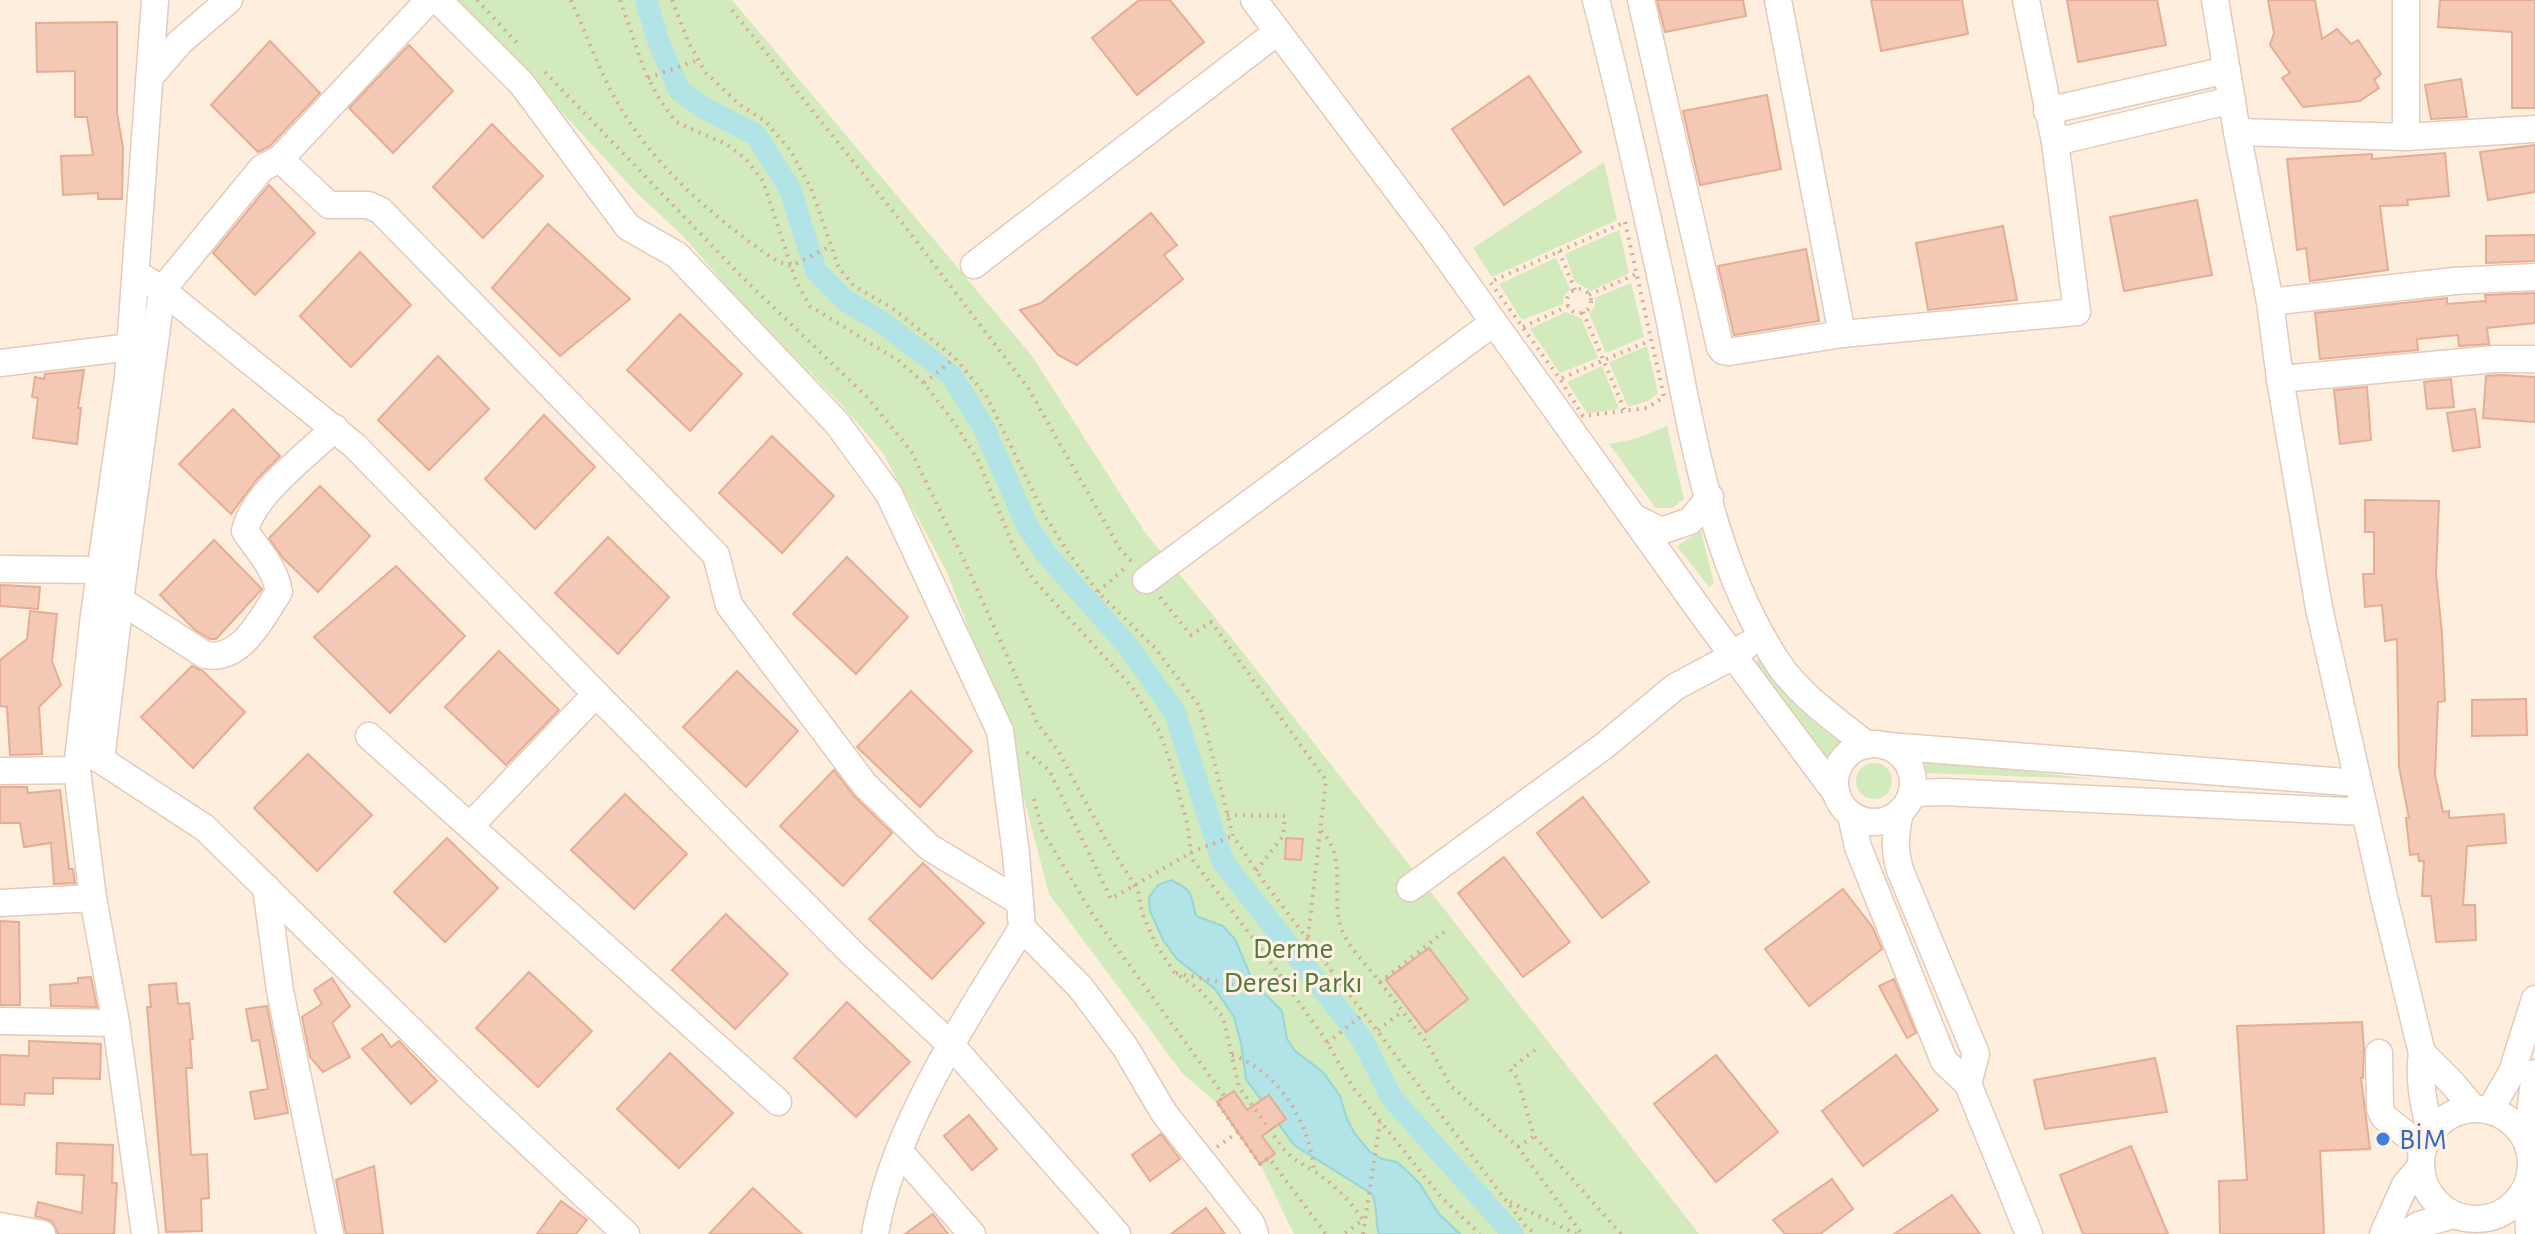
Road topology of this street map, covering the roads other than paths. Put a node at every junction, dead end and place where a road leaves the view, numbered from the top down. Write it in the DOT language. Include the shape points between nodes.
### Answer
graph roads {
  1 [pos="155,0"];
  2 [pos="229,0"];
  3 [pos="429,0"];
  4 [pos="438,0"];
  5 [pos="1254,0"];
  6 [pos="1596,0"];
  7 [pos="1641,0"];
  8 [pos="1778,0"];
  9 [pos="2026,0"];
  10 [pos="2215,0"];
  11 [pos="2406,0"];
  12 [pos="1277,32"];
  13 [pos="2227,70"];
  14 [pos="149,78"];
  15 [pos="2232,100"];
  16 [pos="2047,111"];
  17 [pos="2535,129"];
  18 [pos="2237,132"];
  19 [pos="2406,137"];
  20 [pos="2055,142"];
  21 [pos="280,159"];
  22 [pos="974,265"];
  23 [pos="136,273"];
  24 [pos="2535,277"];
  25 [pos="162,290"];
  26 [pos="2270,302"];
  27 [pos="1493,323"];
  28 [pos="1842,334"];
  29 [pos="130,347"];
  30 [pos="2535,359"];
  31 [pos="0,363"];
  32 [pos="2280,379"];
  33 [pos="335,428"];
  34 [pos="1710,497"];
  35 [pos="1633,517"];
  36 [pos="0,569"];
  37 [pos="100,570"];
  38 [pos="1139,571"];
  39 [pos="120,600"];
  40 [pos="1760,633"];
  41 [pos="1734,655"];
  42 [pos="596,694"];
  43 [pos="369,736"];
  44 [pos="1878,746"];
  45 [pos="86,760"];
  46 [pos="0,771"];
  47 [pos="2358,783"];
  48 [pos="1906,803"];
  49 [pos="1844,804"];
  50 [pos="2365,812"];
  51 [pos="470,826"];
  52 [pos="266,887"];
  53 [pos="1410,888"];
  54 [pos="93,898"];
  55 [pos="0,903"];
  56 [pos="1021,915"];
  57 [pos="2535,999"];
  58 [pos="0,1021"];
  59 [pos="116,1023"];
  60 [pos="951,1045"];
  61 [pos="2379,1053"];
  62 [pos="2422,1053"];
  63 [pos="2535,1073"];
  64 [pos="1968,1084"];
  65 [pos="778,1102"];
  66 [pos="2481,1109"];
  67 [pos="2527,1139"];
  68 [pos="2425,1149"];
  69 [pos="899,1151"];
  70 [pos="2528,1186"];
  71 [pos="2457,1216"];
  72 [pos="0,1226"];
  73 [pos="42,1234"];
  74 [pos="145,1234"];
  75 [pos="330,1234"];
  76 [pos="626,1234"];
  77 [pos="875,1234"];
  78 [pos="972,1234"];
  79 [pos="1117,1234"];
  80 [pos="1255,1234"];
  81 [pos="2029,1234"];
  82 [pos="2383,1234"];
  83 [pos="2405,1234"];
  84 [pos="2492,1234"];
  85 [pos="2529,1234"];
  1 -- 14 [label="street"];
  2 -- 14 [label="street" via="180,42"];
  3 -- 21 [label="street"];
  4 -- 56 [label="street" via="522,84 628,227 677,255 837,423 889,494 1000,731"];
  5 -- 12 [label="street"];
  6 -- 34 [label="street" via="1633,143"];
  7 -- 28 [label="street" via="1723,351"];
  8 -- 28 [label="street"];
  9 -- 16 [label="street"];
  10 -- 13 [label="street"];
  11 -- 19 [label="street"];
  12 -- 22 [label="street"];
  12 -- 27 [label="street"];
  13 -- 15 [label="street"];
  13 -- 16 [label="street"];
  14 -- 23 [label="street"];
  15 -- 18 [label="street"];
  15 -- 20 [label="street"];
  16 -- 20 [label="street"];
  17 -- 19 [label="street"];
  18 -- 19 [label="street"];
  18 -- 26 [label="street"];
  20 -- 28 [label="street" via="2077,312"];
  21 -- 25 [label="street" via="262,168"];
  21 -- 56 [label="street" via="329,205 380,210 716,555 729,605 865,785 929,847"];
  23 -- 25 [label="street"];
  23 -- 29 [label="street"];
  24 -- 26 [label="street"];
  25 -- 33 [label="street"];
  25 -- 39 [label="street"];
  26 -- 32 [label="street"];
  27 -- 35 [label="street"];
  27 -- 38 [label="street"];
  29 -- 31 [label="street"];
  29 -- 37 [label="street"];
  30 -- 32 [label="street"];
  32 -- 47 [label="street" via="2319,608"];
  33 -- 39 [label="street" via="248,516 245,531 269,563 279,592 246,641 230,651 205,655"];
  33 -- 42 [label="street"];
  34 -- 35 [label="street" via="1690,521 1661,531"];
  34 -- 40 [label="street" via="1731,568"];
  35 -- 41 [label="street"];
  36 -- 37 [label="street"];
  37 -- 45 [label="street"];
  39 -- 45 [label="street"];
  40 -- 41 [label="street"];
  40 -- 44 [label="street" via="1802,692"];
  41 -- 49 [label="street"];
  41 -- 53 [label="street" via="1675,687 1604,746"];
  42 -- 51 [label="street"];
  42 -- 60 [label="street" via="853,954"];
  43 -- 51 [label="street"];
  44 -- 47 [label="street"];
  44 -- 48 [label="street" via="1899,752 1912,771"];
  44 -- 49 [label="street" via="1856,748 1838,767 1835,780"];
  45 -- 46 [label="street"];
  45 -- 52 [label="street" via="205,828"];
  45 -- 54 [label="street"];
  47 -- 50 [label="street"];
  48 -- 49 [label="street" via="1888,819 1875,822 1863,820"];
  48 -- 50 [label="street" via="1944,792"];
  48 -- 64 [label="street" via="1894,834 1895,850 1976,1054"];
  49 -- 64 [label="street" via="1944,1061"];
  50 -- 62 [label="street"];
  51 -- 65 [label="street"];
  52 -- 75 [label="street" via="280,991"];
  52 -- 76 [label="street"];
  54 -- 55 [label="street"];
  54 -- 59 [label="street"];
  56 -- 60 [label="street"];
  56 -- 80 [label="street" via="1125,1047 1164,1113"];
  57 -- 66 [label="street" via="2512,1072"];
  58 -- 59 [label="street"];
  59 -- 74 [label="street"];
  60 -- 69 [label="street"];
  60 -- 79 [label="street"];
  61 -- 68 [label="street" via="2380,1109"];
  62 -- 66 [label="street"];
  62 -- 68 [label="street"];
  63 -- 67 [label="street"];
  64 -- 81 [label="street"];
  66 -- 67 [label="street" via="2505,1116"];
  66 -- 68 [label="street" via="2449,1116"];
  67 -- 70 [label="street" via="2532,1155"];
  68 -- 71 [label="street" via="2423,1181 2440,1206"];
  68 -- 82 [label="street"];
  69 -- 77 [label="street"];
  69 -- 78 [label="street"];
  70 -- 71 [label="street" via="2519,1200 2493,1217"];
  70 -- 85 [label="street"];
  71 -- 83 [label="street"];
  71 -- 84 [label="street"];
  72 -- 73 [label="street"];
}
